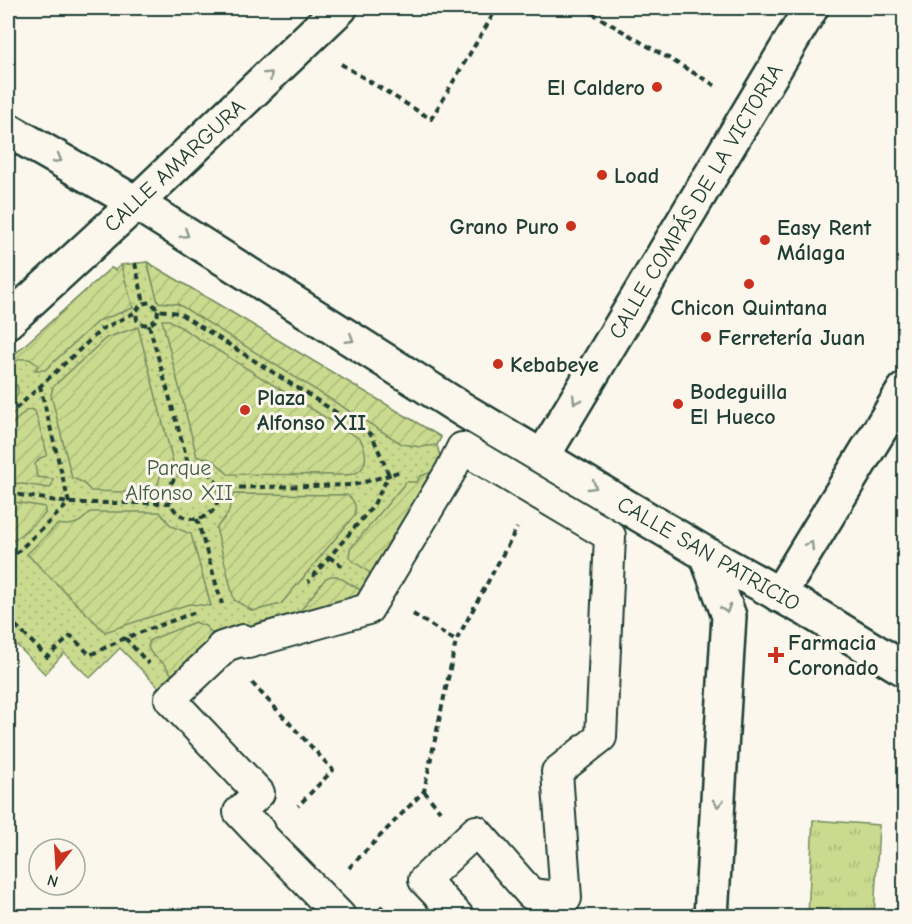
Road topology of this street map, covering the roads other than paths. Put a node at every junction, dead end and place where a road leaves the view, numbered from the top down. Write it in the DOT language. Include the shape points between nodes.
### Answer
graph roads {
  1 [pos="340,8"];
  2 [pos="811,8"];
  3 [pos="8,130"];
  4 [pos="136,203"];
  5 [pos="8,321"];
  6 [pos="904,390"];
  7 [pos="543,456"];
  8 [pos="706,554"];
  9 [pos="779,595"];
  10 [pos="904,669"];
  11 [pos="340,916"];
  12 [pos="458,916"];
  13 [pos="711,916"];
  4 -- 1 [label="street, CALLE AMARGURA, one-way"];
  2 -- 7 [label="street, CALLE COMPÁS DE LA VICTORIA, one-way"];
  3 -- 4 [label="street, one-way"];
  4 -- 5 [label="street, CALLE AMARGURA"];
  4 -- 7 [label="street, one-way"];
  9 -- 6 [label="street, one-way"];
  7 -- 8 [label="street, CALLE SAN PATRICIO, one-way"];
  8 -- 9 [label="street, CALLE SAN PATRICIO"];
  8 -- 13 [label="street, one-way" via="729,616"];
  9 -- 10 [label="street, CALLE SAN PATRICIO"];
  11 -- 12 [label="street" via="239,812 259,793 170,699 222,647 368,609 462,448 610,536 601,737 557,772 566,898 531,894 476,831 424,880"];
}
